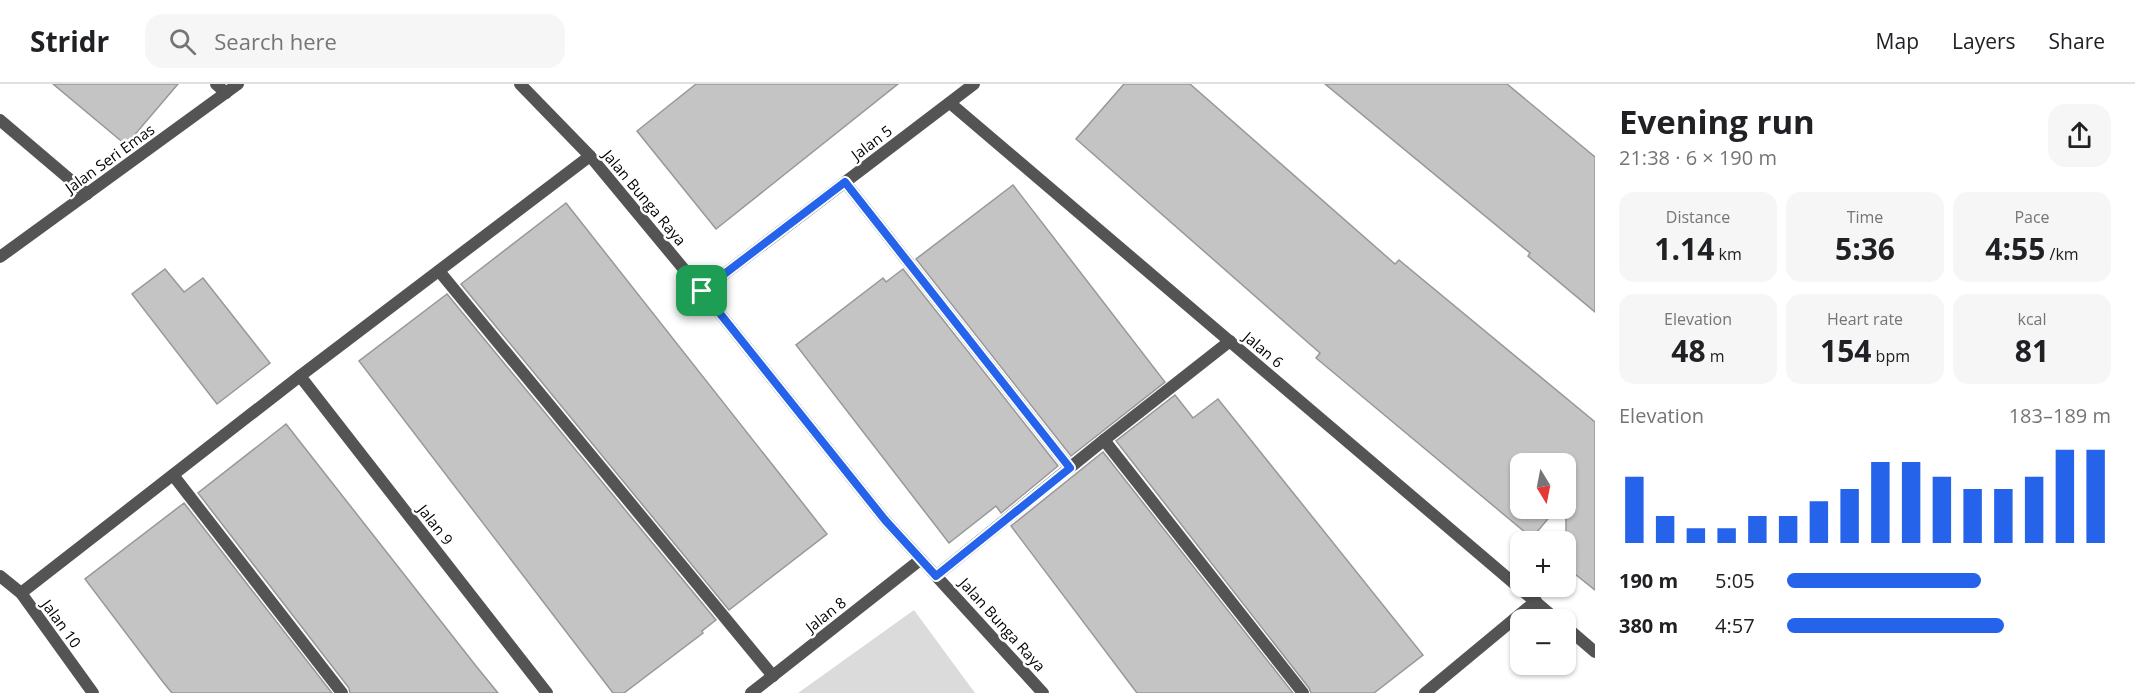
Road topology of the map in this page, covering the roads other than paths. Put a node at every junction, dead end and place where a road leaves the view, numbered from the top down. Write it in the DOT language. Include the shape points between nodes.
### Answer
graph roads {
  1 [pos="216,84"];
  2 [pos="238,84"];
  3 [pos="520,84"];
  4 [pos="974,84"];
  5 [pos="226,93"];
  6 [pos="950,103"];
  7 [pos="0,120"];
  8 [pos="590,156"];
  9 [pos="845,182"];
  10 [pos="87,194"];
  11 [pos="0,257"];
  12 [pos="439,271"];
  13 [pos="702,291"];
  14 [pos="1230,341"];
  15 [pos="300,376"];
  16 [pos="1104,440"];
  17 [pos="1070,468"];
  18 [pos="173,475"];
  19 [pos="920,560"];
  20 [pos="0,576"];
  21 [pos="936,576"];
  22 [pos="21,593"];
  23 [pos="1536,601"];
  24 [pos="1545,609"];
  25 [pos="1576,636"];
  26 [pos="1595,652"];
  27 [pos="772,676"];
  28 [pos="93,693"];
  29 [pos="342,693"];
  30 [pos="547,693"];
  31 [pos="751,693"];
  32 [pos="1043,693"];
  33 [pos="1303,693"];
  34 [pos="1425,693"];
  1 -- 5 [label="street"];
  2 -- 5 [label="street, Jalan Seri Emas"];
  3 -- 8 [label="street, Jalan Bunga Raya"];
  4 -- 6 [label="street, Jalan 5"];
  5 -- 10 [label="street, Jalan Seri Emas"];
  6 -- 9 [label="street, Jalan 5"];
  6 -- 14 [label="street, Jalan 6"];
  7 -- 10 [label="street"];
  8 -- 12 [label="street"];
  8 -- 13 [label="street, Jalan Bunga Raya"];
  9 -- 13 [label="street, Jalan 5"];
  9 -- 17 [label="street"];
  10 -- 11 [label="street, Jalan Seri Emas"];
  12 -- 15 [label="street"];
  12 -- 27 [label="street"];
  13 -- 19 [label="street, Jalan Bunga Raya"];
  14 -- 16 [label="street"];
  14 -- 23 [label="street, Jalan 6"];
  15 -- 18 [label="street"];
  15 -- 30 [label="street, Jalan 9"];
  16 -- 17 [label="street"];
  16 -- 33 [label="street"];
  17 -- 21 [label="street"];
  18 -- 22 [label="street"];
  18 -- 29 [label="street"];
  19 -- 21 [label="street, Jalan Bunga Raya"];
  19 -- 27 [label="street, Jalan 8"];
  20 -- 22 [label="street, Jalan 10"];
  21 -- 32 [label="street, Jalan Bunga Raya"];
  22 -- 28 [label="street, Jalan 10"];
  23 -- 24 [label="street, Jalan 6"];
  23 -- 34 [label="street"];
  25 -- 26 [label="street"];
  27 -- 31 [label="street, Jalan 8"];
}
